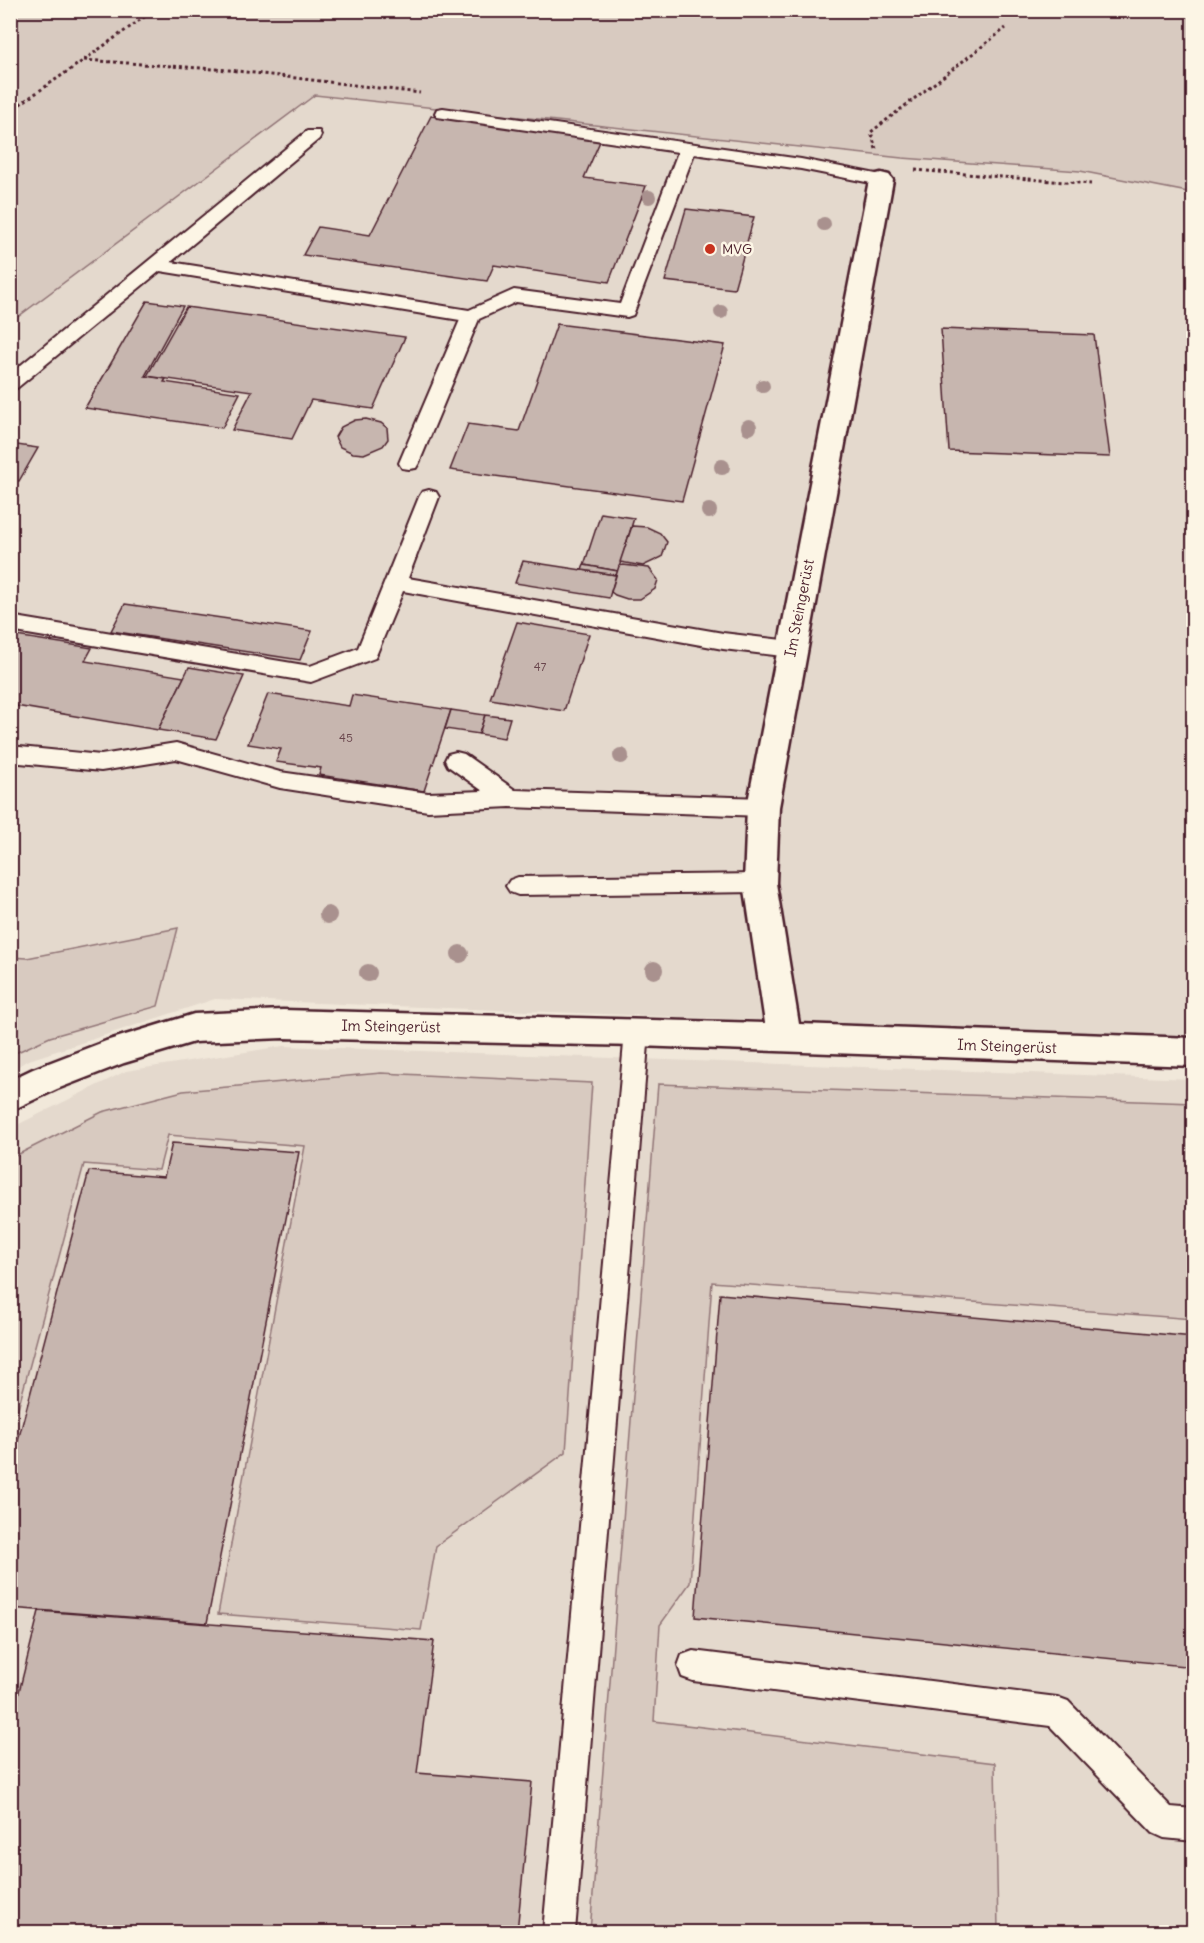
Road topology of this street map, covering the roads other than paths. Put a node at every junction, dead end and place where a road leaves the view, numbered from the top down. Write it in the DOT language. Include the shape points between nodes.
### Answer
graph roads {
  1 [pos="443,113"];
  2 [pos="313,135"];
  3 [pos="688,148"];
  4 [pos="881,180"];
  5 [pos="156,265"];
  6 [pos="471,316"];
  7 [pos="10,384"];
  8 [pos="410,463"];
  9 [pos="429,497"];
  10 [pos="396,584"];
  11 [pos="10,623"];
  12 [pos="791,649"];
  13 [pos="10,754"];
  14 [pos="456,760"];
  15 [pos="510,798"];
  16 [pos="763,807"];
  17 [pos="760,883"];
  18 [pos="518,886"];
  19 [pos="637,1032"];
  20 [pos="784,1038"];
  21 [pos="1194,1052"];
  22 [pos="10,1097"];
  23 [pos="693,1666"];
  24 [pos="1194,1825"];
  25 [pos="559,1932"];
  1 -- 3 [label="lane"];
  2 -- 5 [label="lane"];
  3 -- 4 [label="lane"];
  3 -- 6 [label="lane" via="627,311 514,296"];
  4 -- 12 [label="street, Im Steingerüst"];
  5 -- 6 [label="lane"];
  5 -- 7 [label="lane"];
  6 -- 8 [label="lane"];
  9 -- 10 [label="lane"];
  10 -- 11 [label="lane" via="368,653 311,674"];
  10 -- 12 [label="lane" via="723,641"];
  12 -- 16 [label="street, Im Steingerüst"];
  13 -- 15 [label="lane" via="101,763 176,751 280,780 428,802"];
  14 -- 15 [label="lane"];
  15 -- 16 [label="lane"];
  16 -- 17 [label="street, Im Steingerüst"];
  17 -- 18 [label="lane"];
  17 -- 20 [label="street, Im Steingerüst"];
  19 -- 20 [label="street, Im Steingerüst"];
  19 -- 22 [label="street, Im Steingerüst" via="283,1024 194,1028 45,1078"];
  19 -- 25 [label="lane"];
  20 -- 21 [label="street, Im Steingerüst"];
  23 -- 24 [label="lane" via="1057,1712 1164,1822"];
}
